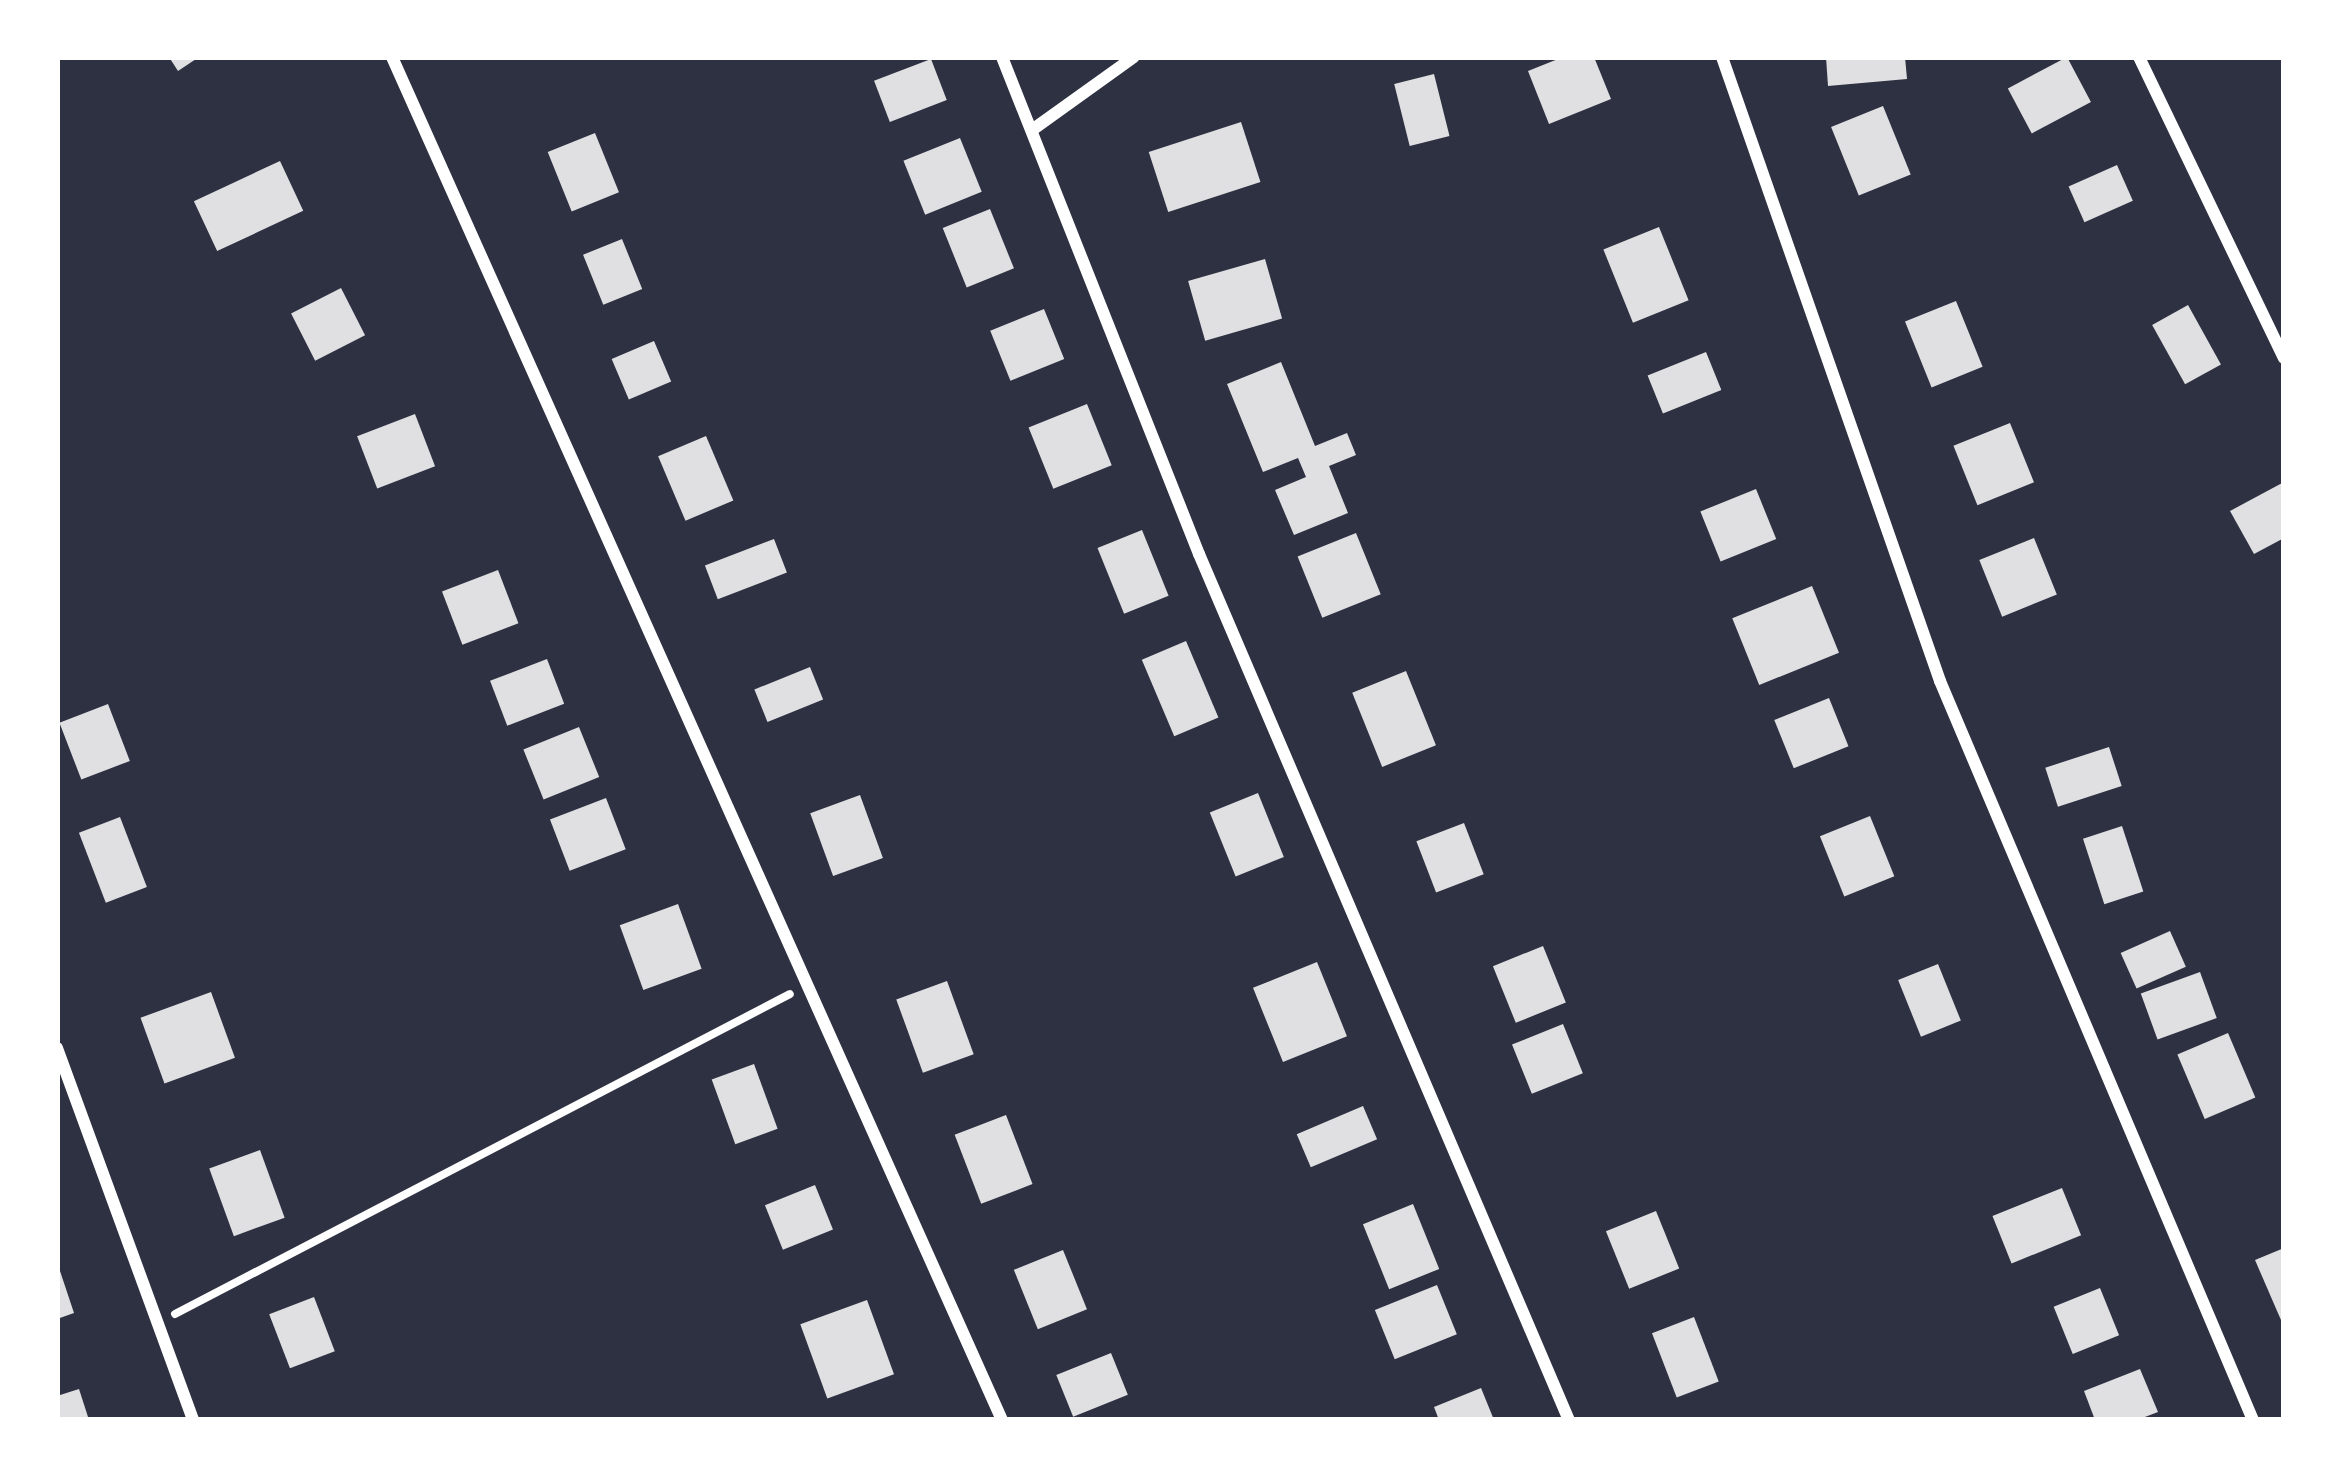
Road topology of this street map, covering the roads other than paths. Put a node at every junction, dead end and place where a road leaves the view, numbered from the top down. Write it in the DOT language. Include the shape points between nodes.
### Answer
graph roads {
  1 [pos="392,57"];
  2 [pos="1002,57"];
  3 [pos="1134,57"];
  4 [pos="1722,57"];
  5 [pos="2139,57"];
  6 [pos="1032,130"];
  7 [pos="2284,358"];
  8 [pos="57,1048"];
  9 [pos="193,1420"];
  10 [pos="1002,1420"];
  11 [pos="1570,1420"];
  12 [pos="2253,1420"];
  1 -- 10 [label="street"];
  2 -- 6 [label="street"];
  3 -- 6 [label="street"];
  4 -- 12 [label="street" via="1940,681"];
  5 -- 7 [label="street"];
  6 -- 11 [label="street" via="1199,554"];
  8 -- 9 [label="street"];
}
